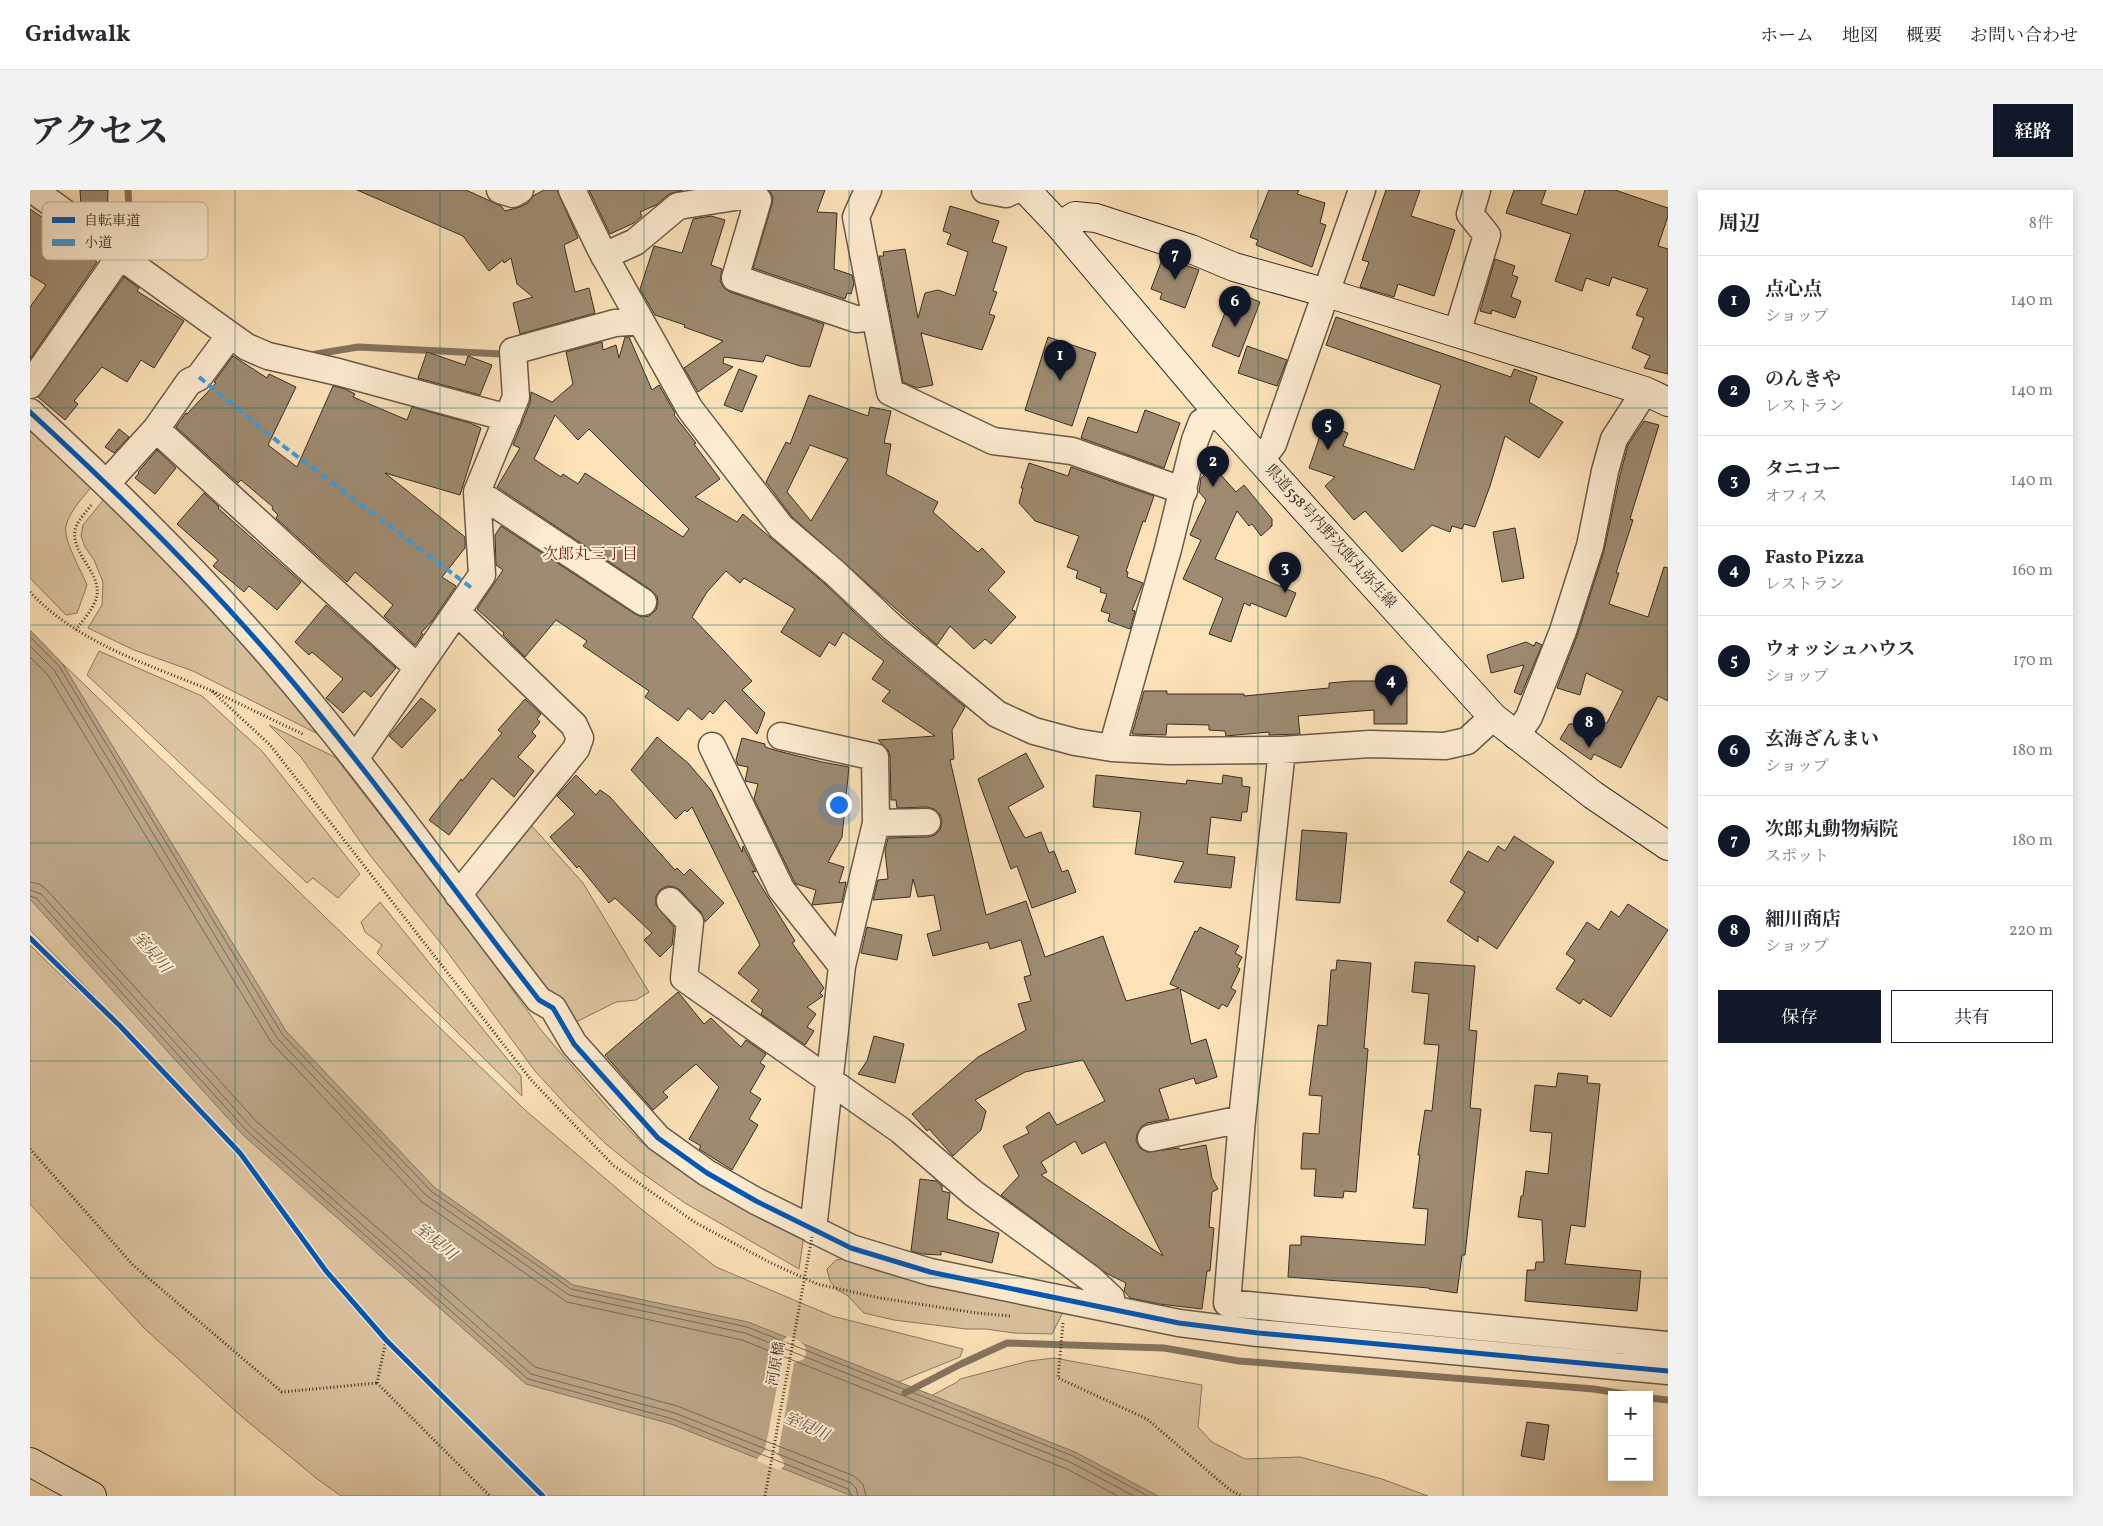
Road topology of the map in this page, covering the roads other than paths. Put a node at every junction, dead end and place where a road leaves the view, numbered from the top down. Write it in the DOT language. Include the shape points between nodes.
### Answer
graph roads {
  1 [pos="33,190"];
  2 [pos="500,190"];
  3 [pos="520,190"];
  4 [pos="572,190"];
  5 [pos="868,190"];
  6 [pos="986,190"];
  7 [pos="1015,190"];
  8 [pos="1026,190"];
  9 [pos="1362,190"];
  10 [pos="1477,190"];
  11 [pos="50,202"];
  12 [pos="1060,226"];
  13 [pos="604,256"];
  14 [pos="117,260"];
  15 [pos="126,260"];
  16 [pos="1327,293"];
  17 [pos="875,317"];
  18 [pos="640,321"];
  19 [pos="1457,333"];
  20 [pos="230,334"];
  21 [pos="30,385"];
  22 [pos="1656,397"];
  23 [pos="30,412"];
  24 [pos="1218,412"];
  25 [pos="508,418"];
  26 [pos="156,429"];
  27 [pos="1261,460"];
  28 [pos="107,483"];
  29 [pos="1184,491"];
  30 [pos="477,492"];
  31 [pos="643,602"];
  32 [pos="457,612"];
  33 [pos="418,668"];
  34 [pos="1493,717"];
  35 [pos="781,736"];
  36 [pos="1516,736"];
  37 [pos="712,746"];
  38 [pos="1112,748"];
  39 [pos="1282,750"];
  40 [pos="355,759"];
  41 [pos="927,822"];
  42 [pos="876,823"];
  43 [pos="1668,846"];
  44 [pos="458,895"];
  45 [pos="670,901"];
  46 [pos="842,966"];
  47 [pos="830,1079"];
  48 [pos="1242,1119"];
  49 [pos="1151,1138"];
  50 [pos="812,1233"];
  51 [pos="1110,1308"];
  52 [pos="1668,1345"];
  53 [pos="1668,1371"];
  54 [pos="30,1462"];
  55 [pos="92,1496"];
  1 -- 11 [label="street"];
  2 -- 3 [label="street" via="513,194"];
  4 -- 13 [label="street"];
  5 -- 17 [label="street" via="856,217"];
  6 -- 7 [label="street" via="1006,194"];
  8 -- 12 [label="main road, 県道558号内野次郎丸弥生線"];
  9 -- 16 [label="street"];
  10 -- 19 [label="street" via="1470,214 1487,235"];
  12 -- 16 [label="main road" via="1075,216 1096,218 1234,267"];
  12 -- 24 [label="main road, 県道558号内野次郎丸弥生線"];
  13 -- 17 [label="street" via="635,242 678,206 748,195 758,200 735,278 856,319"];
  13 -- 18 [label="street"];
  14 -- 21 [label="street"];
  15 -- 20 [label="street"];
  16 -- 19 [label="main road"];
  16 -- 27 [label="street" via="1273,444"];
  17 -- 29 [label="street" via="890,392 993,441 1072,451"];
  18 -- 25 [label="street" via="615,323 513,351 516,398"];
  18 -- 38 [label="street" via="690,409 781,527 892,627 997,714 1034,731"];
  19 -- 22 [label="main road"];
  20 -- 25 [label="street" via="268,356"];
  20 -- 26 [label="street" via="199,377 189,382"];
  22 -- 36 [label="street" via="1614,439 1590,546 1563,632 1529,717"];
  23 -- 28 [label="street"];
  24 -- 27 [label="main road, 県道558号内野次郎丸弥生線"];
  24 -- 29 [label="street" via="1202,422"];
  25 -- 30 [label="street"];
  26 -- 28 [label="street"];
  26 -- 33 [label="street"];
  27 -- 34 [label="main road, 県道558号内野次郎丸弥生線"];
  28 -- 40 [label="street" via="200,577"];
  29 -- 38 [label="street"];
  30 -- 31 [label="street"];
  30 -- 32 [label="street" via="482,575"];
  32 -- 33 [label="street"];
  32 -- 44 [label="street" via="574,725 580,738 576,749"];
  33 -- 40 [label="street"];
  34 -- 36 [label="main road, 県道558号内野次郎丸弥生線"];
  34 -- 39 [label="street" via="1467,742 1445,746 1370,744"];
  35 -- 42 [label="street" via="876,756"];
  36 -- 43 [label="main road, 県道558号内野次郎丸弥生線" via="1593,795"];
  37 -- 46 [label="street" via="781,889"];
  38 -- 39 [label="street"];
  39 -- 48 [label="street"];
  40 -- 44 [label="street"];
  41 -- 42 [label="street"];
  42 -- 46 [label="street"];
  44 -- 50 [label="street" via="540,1000 553,1008 574,1044 658,1138 707,1173"];
  45 -- 47 [label="street" via="690,922 684,978"];
  46 -- 47 [label="street"];
  47 -- 50 [label="street"];
  47 -- 51 [label="street" via="900,1130 973,1193 1091,1279 1111,1298"];
  48 -- 49 [label="street"];
  48 -- 52 [label="street" via="1226,1303"];
  50 -- 51 [label="street" via="930,1272"];
  51 -- 53 [label="street" via="1179,1323 1258,1333"];
  54 -- 55 [label="main road"];
}
